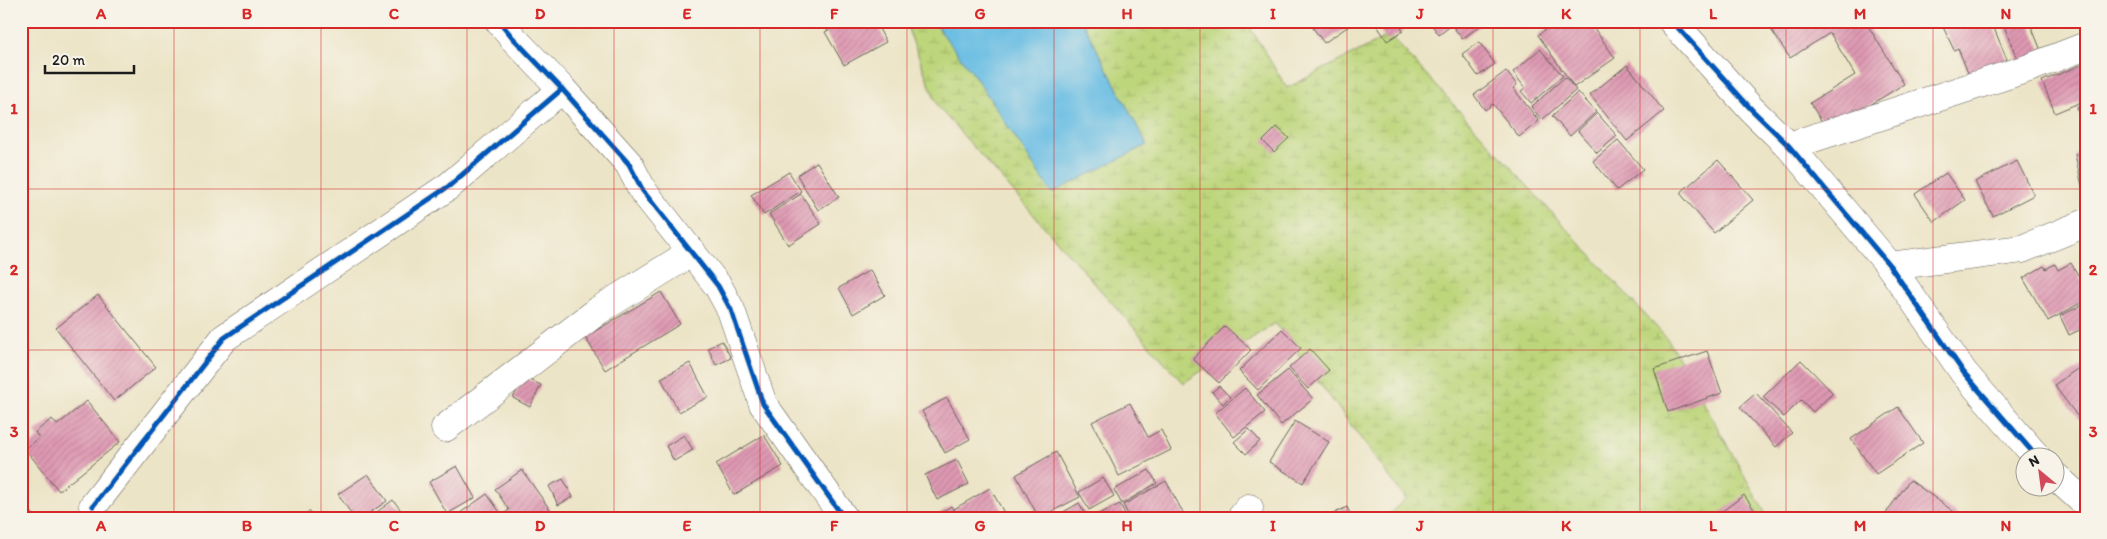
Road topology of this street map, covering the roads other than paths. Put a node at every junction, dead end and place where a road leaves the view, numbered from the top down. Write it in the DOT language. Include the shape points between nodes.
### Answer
graph roads {
  1 [pos="499,21"];
  2 [pos="1672,21"];
  3 [pos="2086,46"];
  4 [pos="562,89"];
  5 [pos="1789,146"];
  6 [pos="2086,223"];
  7 [pos="692,252"];
  8 [pos="1890,266"];
  9 [pos="445,428"];
  10 [pos="2027,446"];
  11 [pos="2064,485"];
  12 [pos="2086,504"];
  13 [pos="93,506"];
  14 [pos="844,518"];
  1 -- 4 [label="street"];
  2 -- 5 [label="street"];
  3 -- 5 [label="street" via="2029,68"];
  4 -- 7 [label="street" via="629,164 643,191"];
  4 -- 13 [label="street" via="449,186 224,338"];
  5 -- 8 [label="street"];
  6 -- 8 [label="street" via="2022,249"];
  7 -- 9 [label="street" via="599,310"];
  7 -- 14 [label="street" via="718,286 731,310 763,404"];
  8 -- 10 [label="street" via="1964,373"];
  11 -- 12 [label="street"];
}
